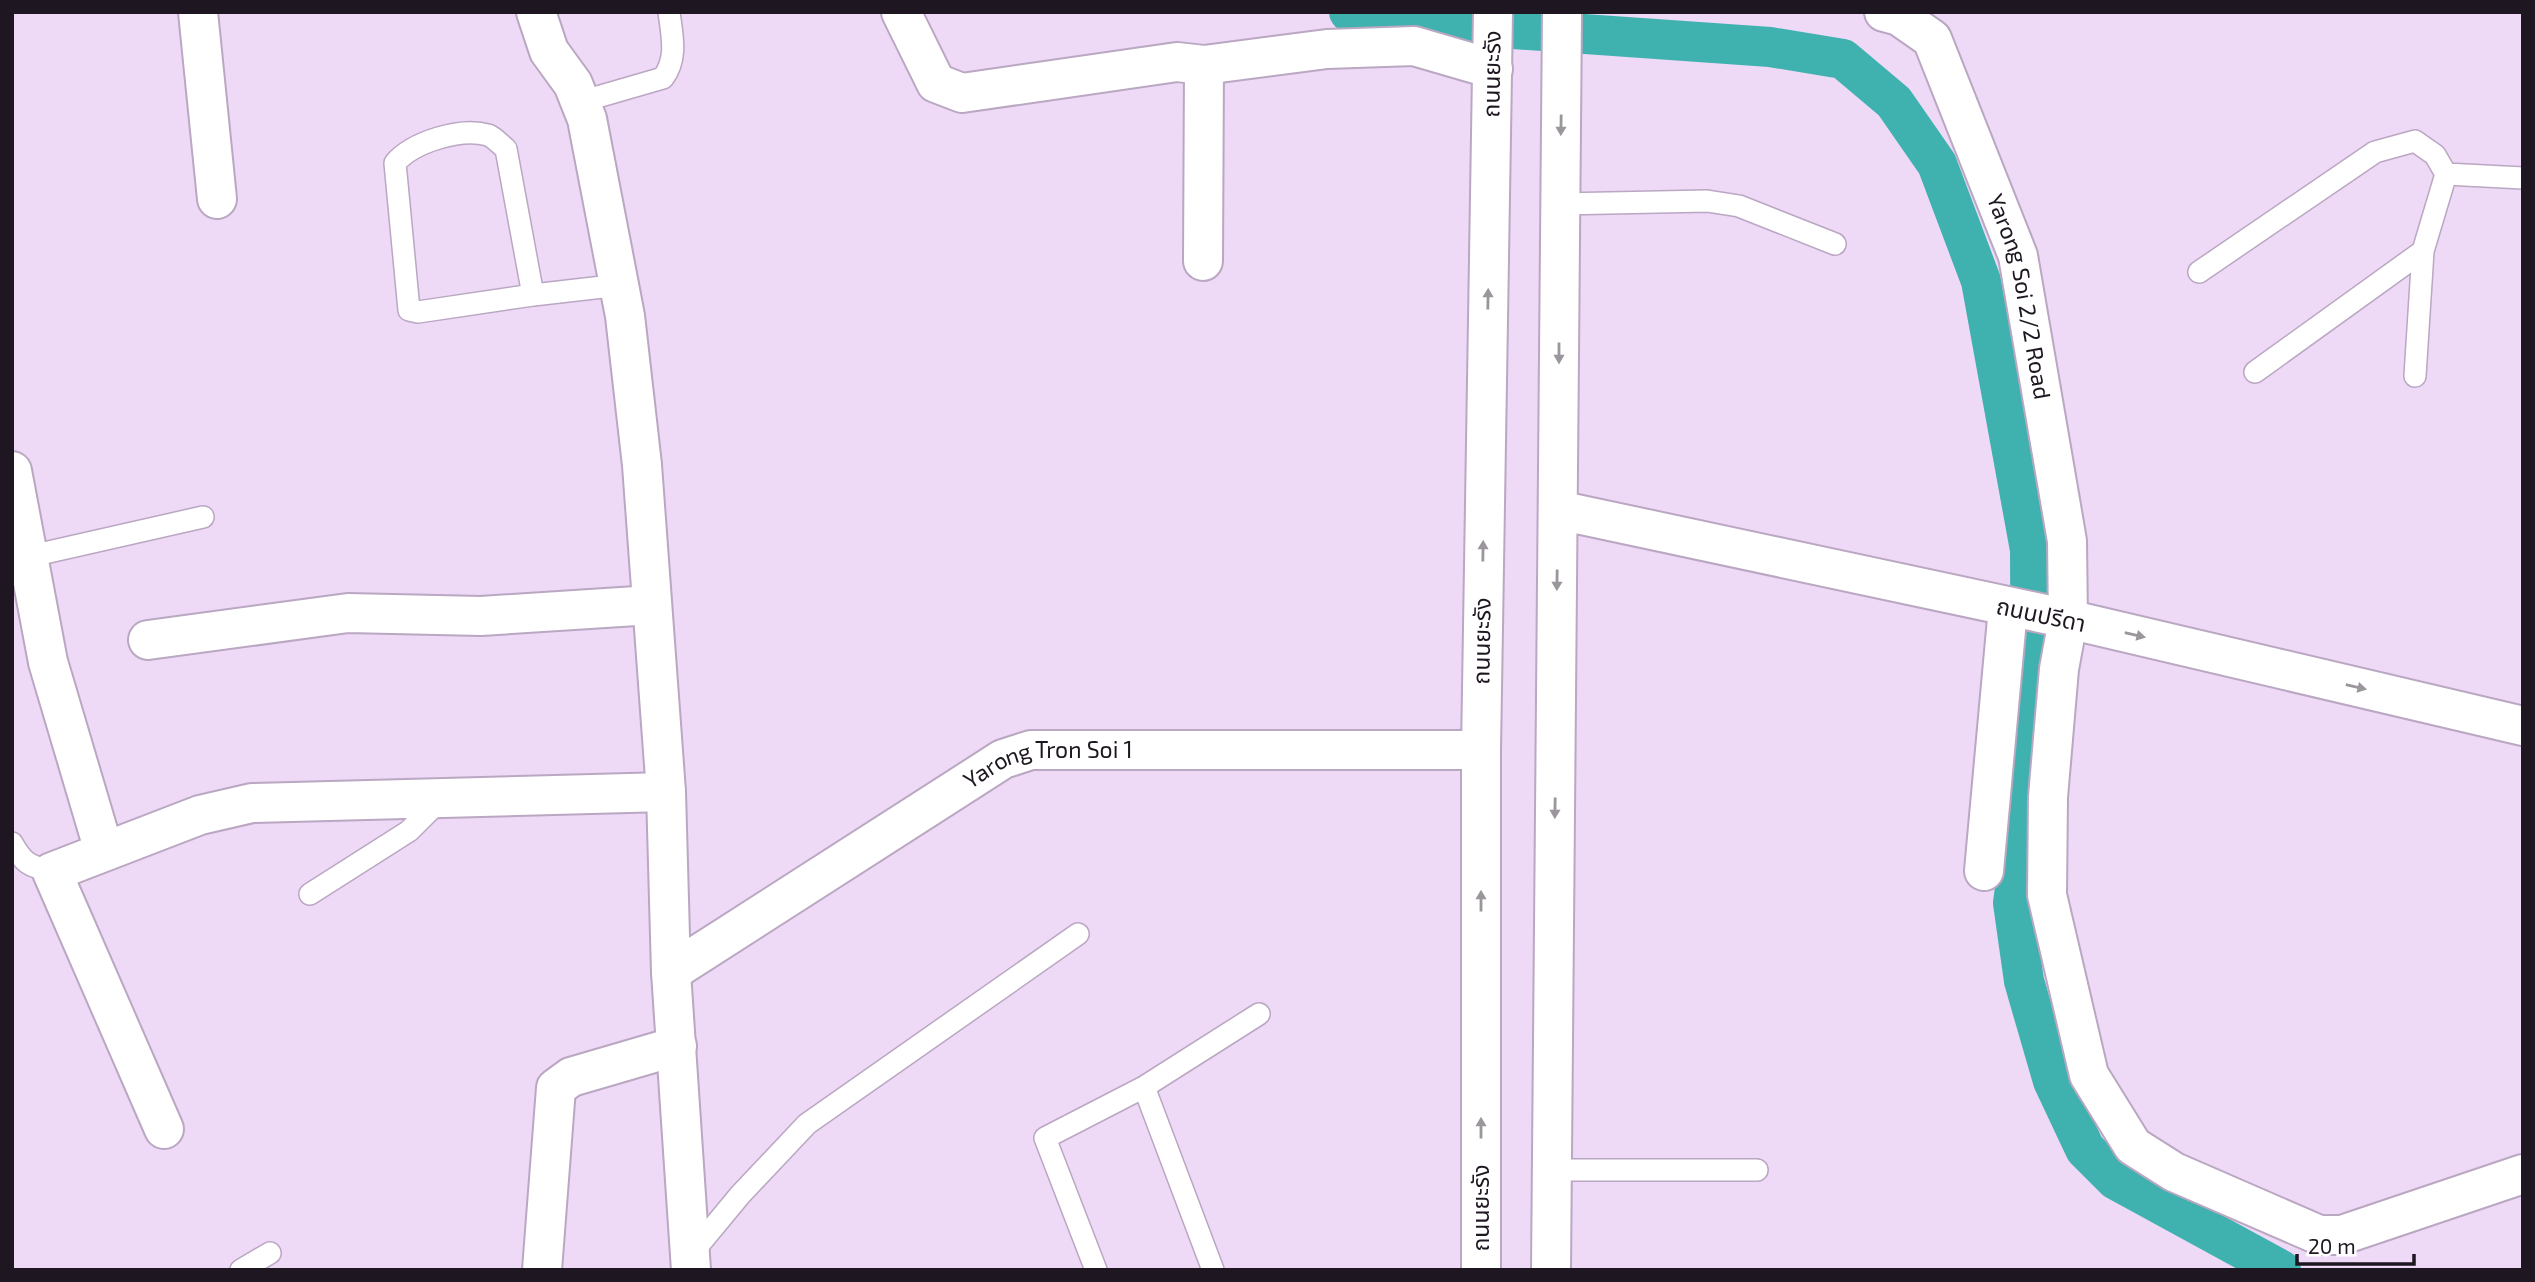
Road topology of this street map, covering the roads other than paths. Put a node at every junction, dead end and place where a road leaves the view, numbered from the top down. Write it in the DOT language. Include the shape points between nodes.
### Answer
graph roads {
  1 [pos="198,12"];
  2 [pos="536,12"];
  3 [pos="669,12"];
  4 [pos="901,12"];
  5 [pos="1493,12"];
  6 [pos="1562,12"];
  7 [pos="1884,12"];
  8 [pos="1935,26"];
  9 [pos="1493,64"];
  10 [pos="1204,65"];
  11 [pos="580,102"];
  12 [pos="2446,174"];
  13 [pos="2523,178"];
  14 [pos="217,199"];
  15 [pos="1560,204"];
  16 [pos="1835,244"];
  17 [pos="2423,251"];
  18 [pos="1203,261"];
  19 [pos="2199,272"];
  20 [pos="620,285"];
  21 [pos="533,295"];
  22 [pos="2255,372"];
  23 [pos="2415,376"];
  24 [pos="12,471"];
  25 [pos="1558,510"];
  26 [pos="203,517"];
  27 [pos="31,556"];
  28 [pos="653,606"];
  29 [pos="2012,608"];
  30 [pos="2064,618"];
  31 [pos="148,640"];
  32 [pos="2523,726"];
  33 [pos="1481,750"];
  34 [pos="666,792"];
  35 [pos="442,798"];
  36 [pos="12,843"];
  37 [pos="104,851"];
  38 [pos="52,871"];
  39 [pos="1984,871"];
  40 [pos="310,894"];
  41 [pos="1078,933"];
  42 [pos="671,972"];
  43 [pos="1259,1014"];
  44 [pos="677,1046"];
  45 [pos="1144,1087"];
  46 [pos="164,1129"];
  47 [pos="1552,1170"];
  48 [pos="1757,1170"];
  49 [pos="2523,1174"];
  50 [pos="270,1253"];
  51 [pos="691,1261"];
  52 [pos="242,1270"];
  53 [pos="542,1270"];
  54 [pos="1097,1270"];
  55 [pos="1213,1270"];
  56 [pos="1481,1270"];
  57 [pos="1551,1270"];
  1 -- 14 [label="street"];
  2 -- 11 [label="street" via="549,51"];
  3 -- 11 [label="lane" via="674,51 663,78"];
  4 -- 10 [label="street" via="936,83 962,93 1177,62"];
  5 -- 9 [label="street, ถนนยะรัง"];
  6 -- 15 [label="street, one-way"];
  7 -- 8 [label="street, Yarong Soi 2/2 Road"];
  8 -- 30 [label="street, Yarong Soi 2/2 Road" via="2018,256 2067,541"];
  9 -- 10 [label="street" via="1414,46 1327,49"];
  33 -- 9 [label="street, ถนนยะรัง, one-way"];
  10 -- 18 [label="street"];
  11 -- 20 [label="street"];
  12 -- 13 [label="lane"];
  12 -- 17 [label="lane"];
  12 -- 19 [label="lane" via="2435,155 2415,141 2375,152"];
  15 -- 16 [label="lane" via="1707,201 1739,206"];
  15 -- 25 [label="street, one-way"];
  17 -- 22 [label="lane"];
  17 -- 23 [label="lane"];
  20 -- 21 [label="lane"];
  20 -- 28 [label="street"];
  21 -- 21 [label="lane" via="506,149 489,135 449,135 405,150 395,163 409,310"];
  24 -- 27 [label="street"];
  25 -- 29 [label="street, ถนนปรีดา"];
  25 -- 47 [label="street, one-way"];
  26 -- 27 [label="lane"];
  27 -- 37 [label="street" via="48,662"];
  28 -- 31 [label="street" via="481,616 348,613"];
  28 -- 34 [label="street"];
  29 -- 30 [label="street, ถนนปรีดา"];
  29 -- 39 [label="street"];
  30 -- 32 [label="street, ถนนปรีดา, one-way"];
  30 -- 49 [label="street, Yarong Soi 2/2 Road" via="2048,797 2047,895 2089,1075 2133,1146 2174,1172 2319,1234 2342,1235"];
  33 -- 42 [label="street, Yarong Tron Soi 1" via="1031,750 1003,760"];
  56 -- 33 [label="street, ถนนยะรัง, one-way"];
  34 -- 35 [label="street"];
  34 -- 42 [label="street"];
  35 -- 37 [label="street" via="252,803 200,815"];
  35 -- 40 [label="lane" via="408,831"];
  36 -- 38 [label="lane" via="30,867"];
  37 -- 38 [label="street"];
  38 -- 46 [label="street"];
  41 -- 51 [label="lane" via="807,1124 740,1195"];
  42 -- 44 [label="street"];
  43 -- 45 [label="lane"];
  44 -- 51 [label="street"];
  44 -- 53 [label="street" via="571,1077 556,1088"];
  45 -- 54 [label="lane" via="1045,1138"];
  45 -- 55 [label="lane"];
  47 -- 48 [label="lane"];
  47 -- 57 [label="street"];
  50 -- 52 [label="lane"];
}
